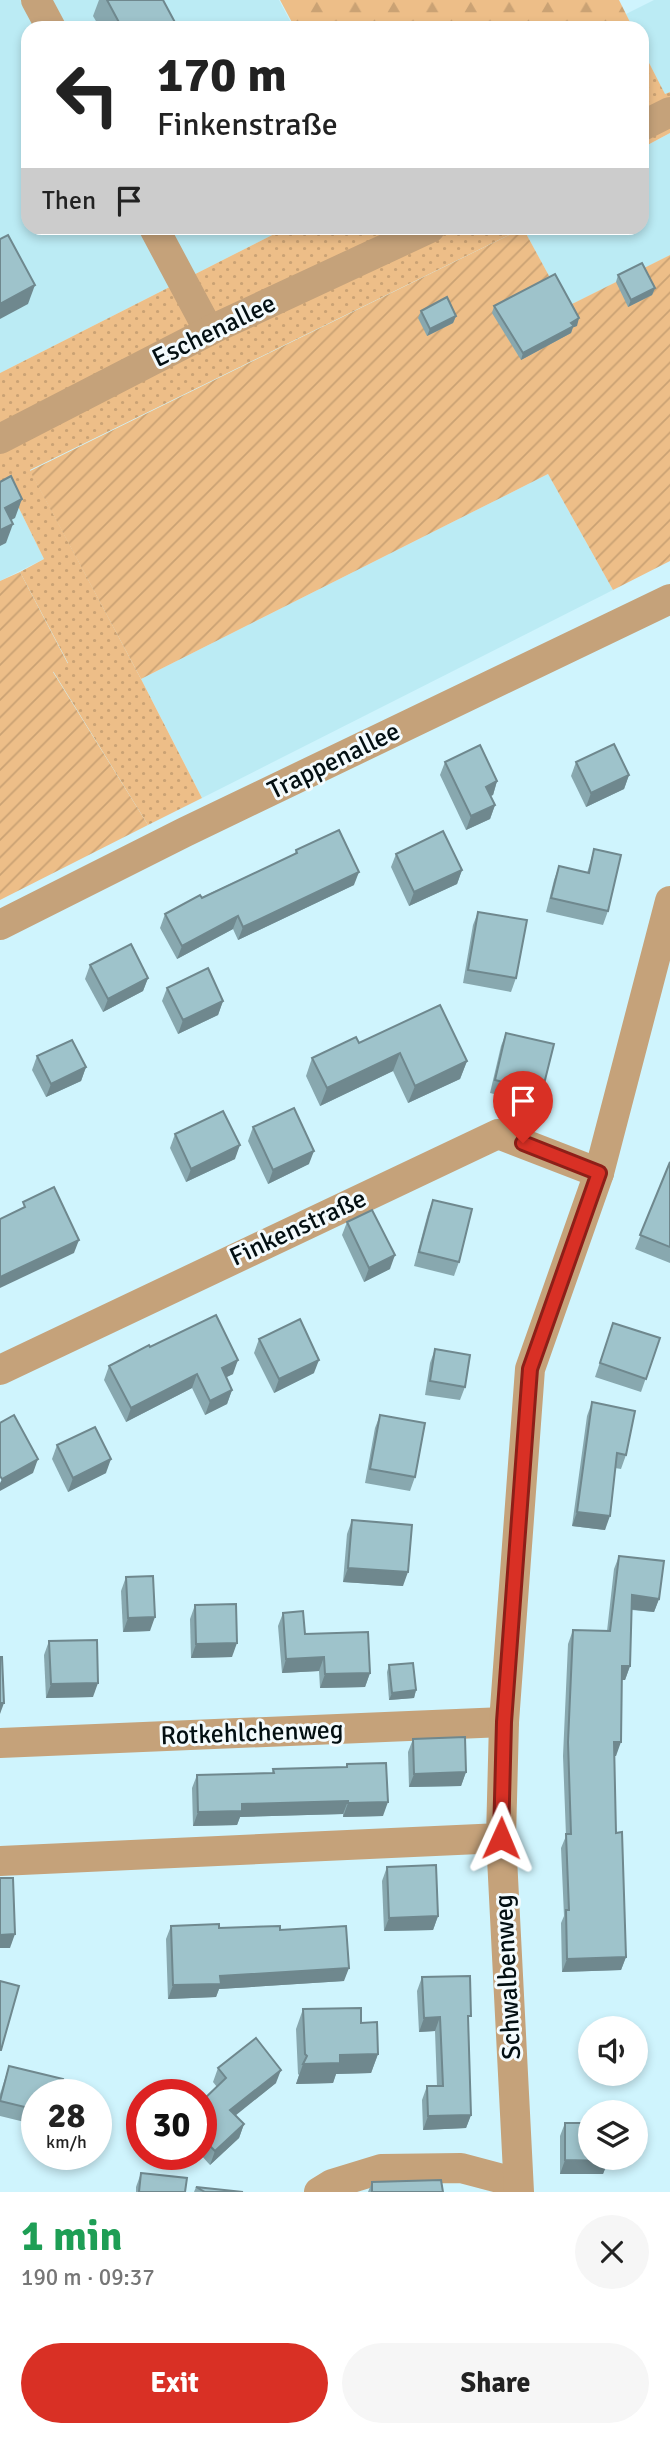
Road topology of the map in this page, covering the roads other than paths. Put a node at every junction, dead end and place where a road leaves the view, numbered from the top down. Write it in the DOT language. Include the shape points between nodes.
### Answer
graph roads {
  1 [pos="36,0"];
  2 [pos="47,21"];
  3 [pos="670,112"];
  4 [pos="649,122"];
  5 [pos="158,235"];
  6 [pos="415,235"];
  7 [pos="209,331"];
  8 [pos="0,439"];
  9 [pos="670,599"];
  10 [pos="670,901"];
  11 [pos="0,925"];
  12 [pos="599,1173"];
  13 [pos="0,1370"];
  14 [pos="504,1722"];
  15 [pos="0,1743"];
  16 [pos="501,1838"];
  17 [pos="0,1861"];
  18 [pos="519,2188"];
  19 [pos="319,2192"];
  1 -- 2 [label="street"];
  3 -- 4 [label="street"];
  5 -- 7 [label="street"];
  6 -- 7 [label="street, Eschenallee"];
  7 -- 8 [label="street, Eschenallee"];
  9 -- 11 [label="street, Trappenallee"];
  10 -- 12 [label="street, Schwalbenweg"];
  12 -- 13 [label="street, Finkenstraße" via="498,1133"];
  12 -- 14 [label="street, Schwalbenweg" via="530,1369"];
  14 -- 15 [label="street, Rotkehlchenweg"];
  14 -- 16 [label="street, Schwalbenweg"];
  16 -- 17 [label="street"];
  16 -- 18 [label="street, Schwalbenweg"];
  18 -- 19 [label="street" via="461,2168 381,2169"];
}
